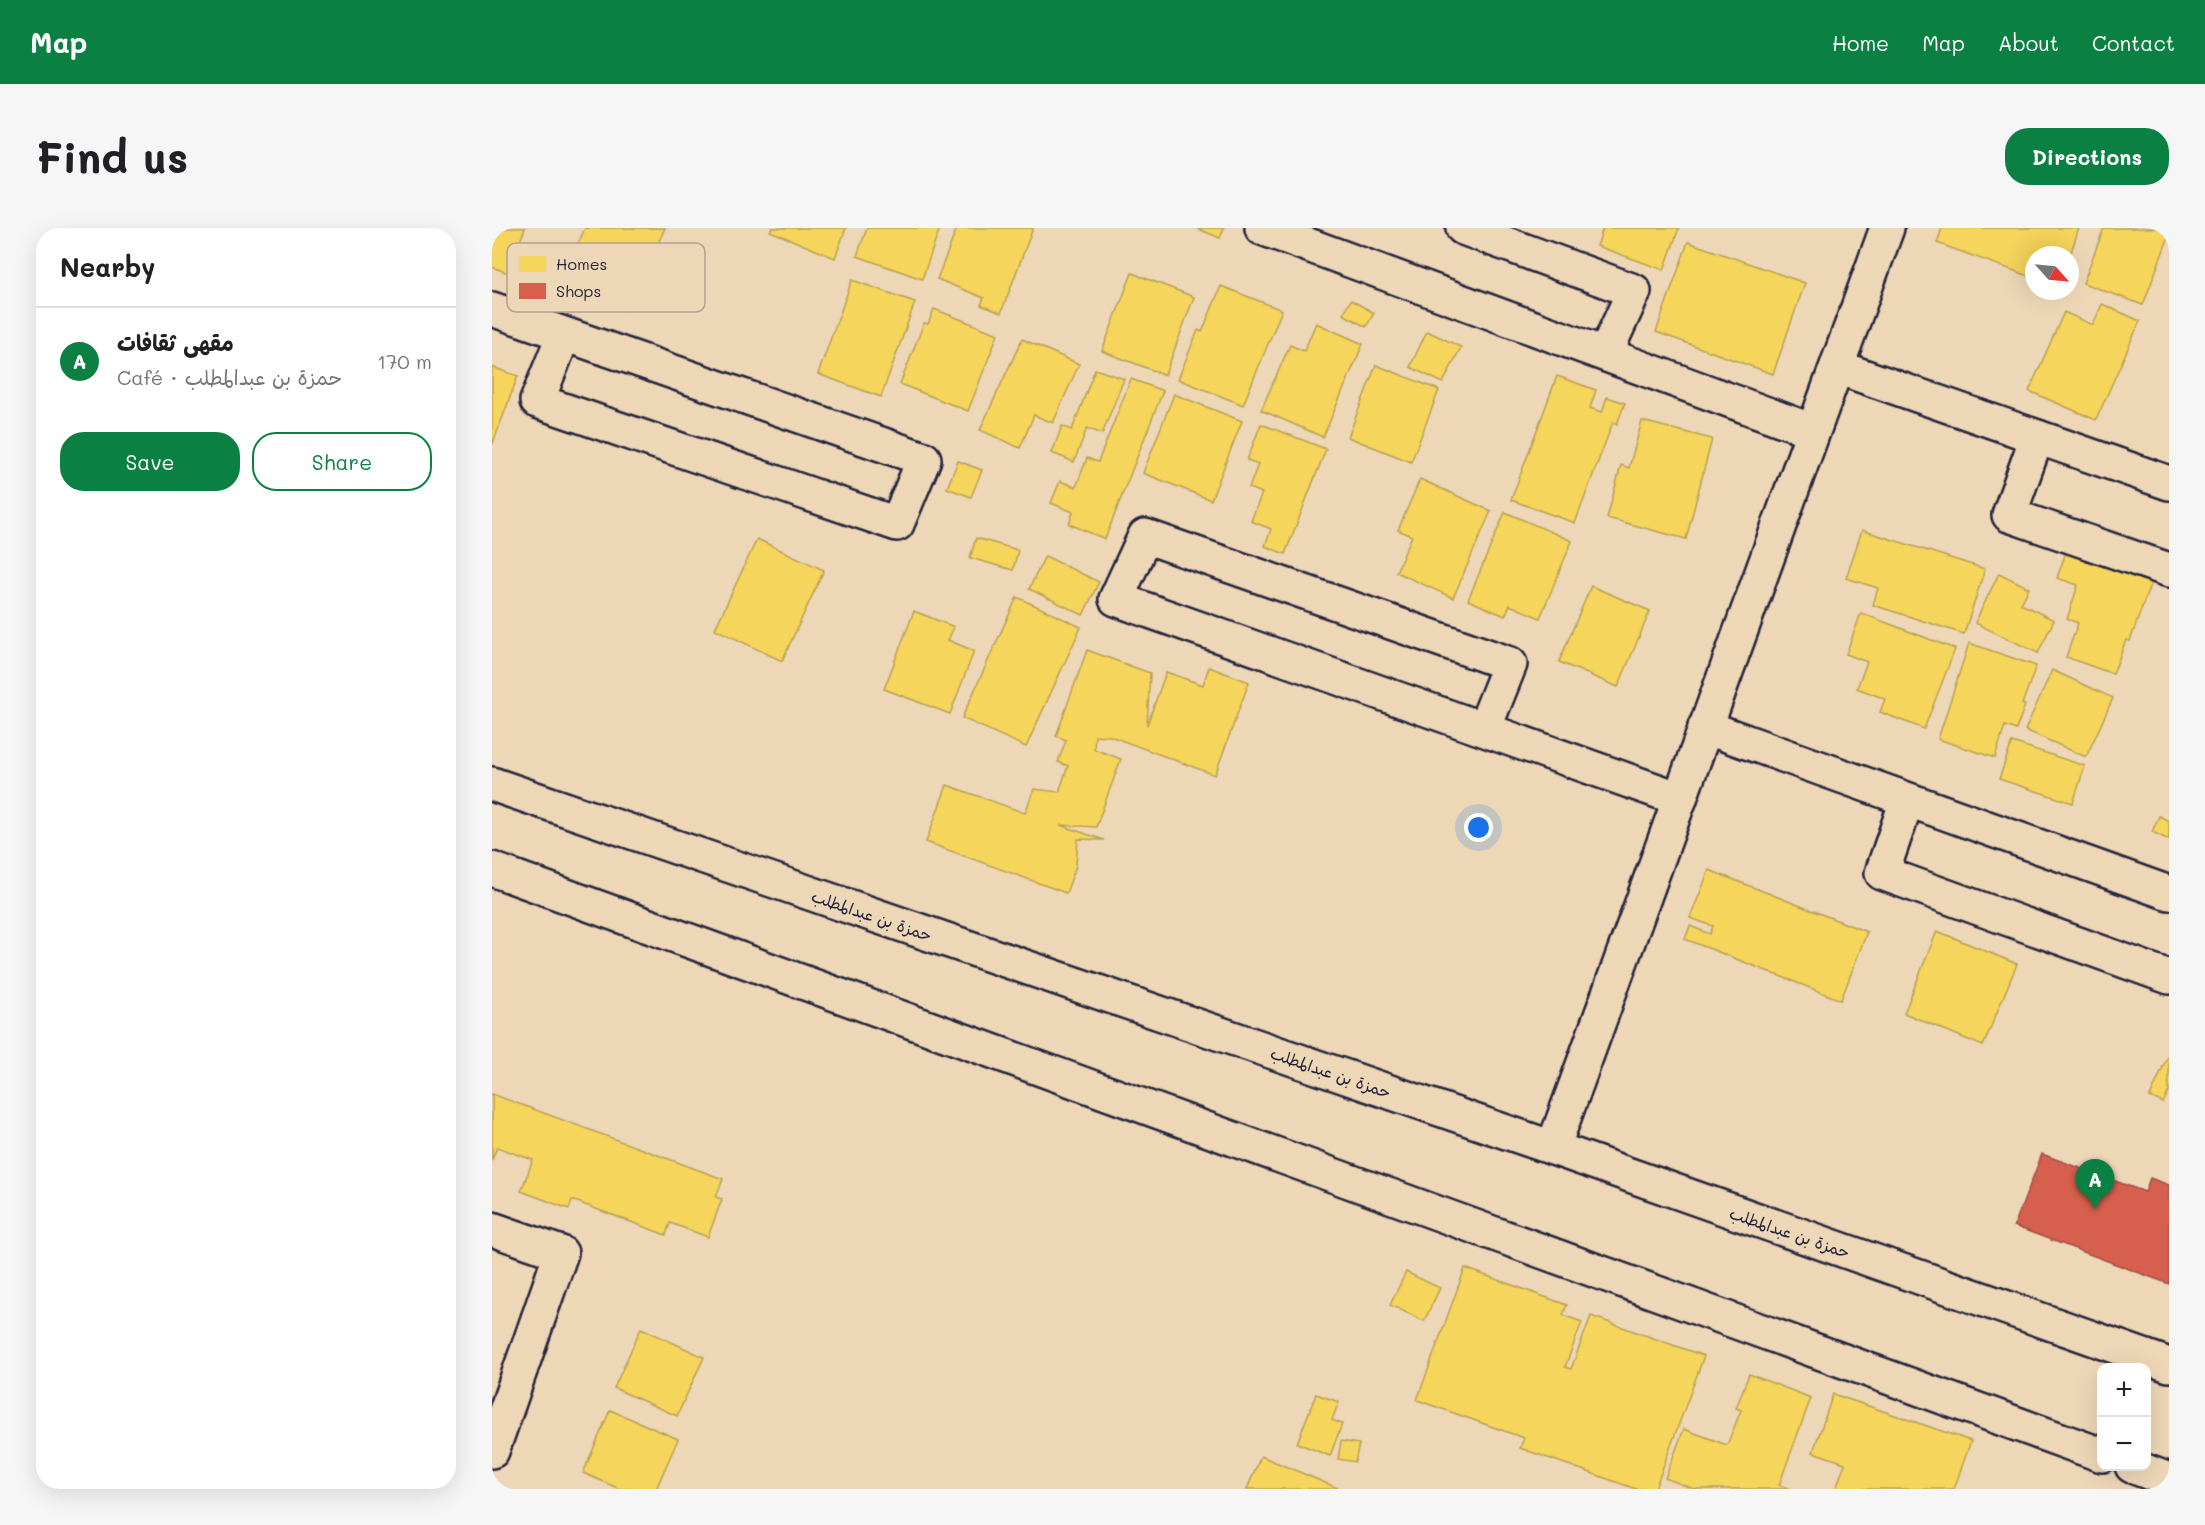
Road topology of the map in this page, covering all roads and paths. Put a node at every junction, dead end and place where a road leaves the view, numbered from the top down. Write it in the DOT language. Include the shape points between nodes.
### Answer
graph roads {
  1 [pos="1262,228"];
  2 [pos="1463,228"];
  3 [pos="1887,228"];
  4 [pos="492,309"];
  5 [pos="564,334"];
  6 [pos="1605,354"];
  7 [pos="1837,367"];
  8 [pos="1813,431"];
  9 [pos="2037,437"];
  10 [pos="2169,483"];
  11 [pos="2169,570"];
  12 [pos="1706,727"];
  13 [pos="1484,729"];
  14 [pos="492,784"];
  15 [pos="1680,799"];
  16 [pos="1907,800"];
  17 [pos="492,868"];
  18 [pos="2169,893"];
  19 [pos="2169,977"];
  20 [pos="1553,1148"];
  21 [pos="492,1229"];
  22 [pos="2169,1365"];
  23 [pos="492,1448"];
  24 [pos="2097,1453"];
  25 [pos="2143,1471"];
  26 [pos="2169,1480"];
  1 -- 6 [label="street"];
  2 -- 6 [label="street" via="1634,291"];
  3 -- 7 [label="street"];
  4 -- 5 [label="street"];
  5 -- 5 [label="street" via="924,459 897,524 537,401"];
  6 -- 8 [label="street"];
  7 -- 8 [label="street"];
  7 -- 9 [label="street"];
  8 -- 12 [label="street"];
  9 -- 10 [label="street"];
  9 -- 11 [label="street" via="2009,515"];
  12 -- 15 [label="street"];
  12 -- 16 [label="street"];
  13 -- 13 [label="street" via="1439,713 1116,599 1145,536 1510,664"];
  13 -- 15 [label="street"];
  14 -- 20 [label="street, حمزة بن عبدالمطلب"];
  15 -- 20 [label="street"];
  16 -- 18 [label="street"];
  16 -- 19 [label="street" via="1882,873"];
  17 -- 24 [label="street"];
  20 -- 22 [label="street, حمزة بن عبدالمطلب"];
  21 -- 23 [label="street" via="561,1253"];
  25 -- 26 [label="street"];
}
